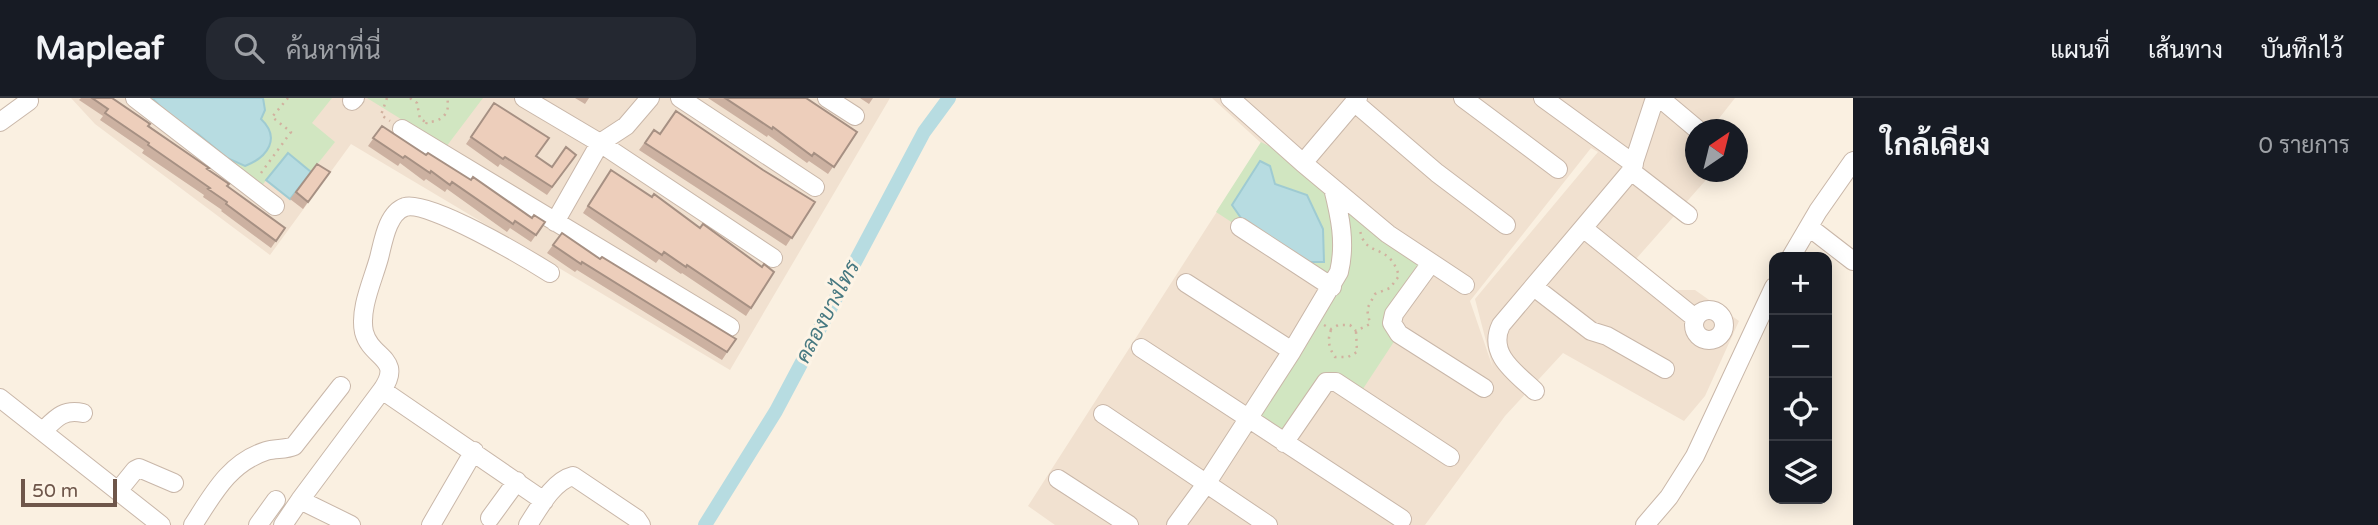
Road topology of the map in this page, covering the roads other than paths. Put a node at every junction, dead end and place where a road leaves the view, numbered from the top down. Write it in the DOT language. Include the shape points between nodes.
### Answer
graph roads {
  1 [pos="135,98"];
  2 [pos="524,98"];
  3 [pos="650,98"];
  4 [pos="680,98"];
  5 [pos="827,98"];
  6 [pos="1230,98"];
  7 [pos="1463,98"];
  8 [pos="1543,98"];
  9 [pos="1657,98"];
  10 [pos="1356,100"];
  11 [pos="29,102"];
  12 [pos="855,116"];
  13 [pos="1685,120"];
  14 [pos="0,122"];
  15 [pos="409,134"];
  16 [pos="600,144"];
  17 [pos="1853,161"];
  18 [pos="1303,163"];
  19 [pos="1632,167"];
  20 [pos="1558,169"];
  21 [pos="815,187"];
  22 [pos="1333,188"];
  23 [pos="275,206"];
  24 [pos="1688,215"];
  25 [pos="555,222"];
  26 [pos="1506,225"];
  27 [pos="1240,227"];
  28 [pos="1583,228"];
  29 [pos="1809,228"];
  30 [pos="1794,252"];
  31 [pos="773,258"];
  32 [pos="1853,261"];
  33 [pos="1431,263"];
  34 [pos="550,273"];
  35 [pos="1186,283"];
  36 [pos="1465,285"];
  37 [pos="1332,287"];
  38 [pos="1534,287"];
  39 [pos="1769,297"];
  40 [pos="730,327"];
  41 [pos="1746,345"];
  42 [pos="1141,348"];
  43 [pos="1292,351"];
  44 [pos="1665,369"];
  45 [pos="341,386"];
  46 [pos="1484,388"];
  47 [pos="382,390"];
  48 [pos="1535,391"];
  49 [pos="0,398"];
  50 [pos="83,412"];
  51 [pos="1103,414"];
  52 [pos="1247,417"];
  53 [pos="43,431"];
  54 [pos="1284,443"];
  55 [pos="474,451"];
  56 [pos="1450,457"];
  57 [pos="1058,479"];
  58 [pos="517,481"];
  59 [pos="174,483"];
  60 [pos="1206,484"];
  61 [pos="118,491"];
  62 [pos="276,500"];
  63 [pos="300,500"];
  64 [pos="544,501"];
  65 [pos="491,518"];
  66 [pos="1402,519"];
  67 [pos="161,525"];
  68 [pos="193,525"];
  69 [pos="258,525"];
  70 [pos="283,525"];
  71 [pos="351,525"];
  72 [pos="431,525"];
  73 [pos="528,525"];
  74 [pos="641,525"];
  75 [pos="1129,525"];
  76 [pos="1176,525"];
  77 [pos="1268,525"];
  78 [pos="1645,525"];
  1 -- 23 [label="street"];
  2 -- 16 [label="street"];
  3 -- 16 [label="street" via="626,125"];
  4 -- 21 [label="street"];
  5 -- 12 [label="street"];
  6 -- 18 [label="street"];
  7 -- 20 [label="street"];
  8 -- 19 [label="street"];
  9 -- 13 [label="street"];
  9 -- 19 [label="street"];
  10 -- 18 [label="street"];
  10 -- 26 [label="street" via="1437,173"];
  11 -- 14 [label="street"];
  15 -- 25 [label="street"];
  16 -- 25 [label="street"];
  16 -- 31 [label="street"];
  17 -- 29 [label="street"];
  18 -- 22 [label="street"];
  19 -- 24 [label="street"];
  19 -- 28 [label="street"];
  22 -- 33 [label="street"];
  22 -- 37 [label="street" via="1342,226 1342,258"];
  25 -- 40 [label="street"];
  27 -- 37 [label="street"];
  28 -- 38 [label="street"];
  28 -- 41 [label="street" via="1695,318 1693,326 1702,339 1710,341 1723,332"];
  29 -- 30 [label="street"];
  29 -- 32 [label="street"];
  33 -- 36 [label="street"];
  33 -- 46 [label="street" via="1392,323 1399,334"];
  34 -- 47 [label="street" via="494,240 428,210 405,207 396,213 383,243 363,322 370,344 391,368"];
  35 -- 43 [label="street"];
  37 -- 43 [label="street"];
  38 -- 44 [label="street" via="1591,331"];
  38 -- 48 [label="street" via="1497,334 1501,358"];
  39 -- 41 [label="street"];
  41 -- 78 [label="street" via="1695,456"];
  42 -- 52 [label="street"];
  43 -- 52 [label="street"];
  45 -- 68 [label="street" via="293,446 251,458 230,472"];
  47 -- 55 [label="street"];
  47 -- 63 [label="street"];
  49 -- 53 [label="street"];
  50 -- 53 [label="street" via="65,412"];
  51 -- 60 [label="street"];
  52 -- 54 [label="street"];
  52 -- 60 [label="street"];
  53 -- 61 [label="street"];
  54 -- 56 [label="street" via="1331,380"];
  54 -- 66 [label="street"];
  55 -- 58 [label="street"];
  55 -- 72 [label="street"];
  57 -- 75 [label="street"];
  58 -- 64 [label="street"];
  58 -- 65 [label="street"];
  59 -- 61 [label="street" via="139,468"];
  60 -- 76 [label="street"];
  60 -- 77 [label="street"];
  61 -- 67 [label="street"];
  62 -- 69 [label="street"];
  63 -- 70 [label="street"];
  63 -- 71 [label="street"];
  64 -- 73 [label="street"];
  64 -- 74 [label="street" via="573,476"];
}
